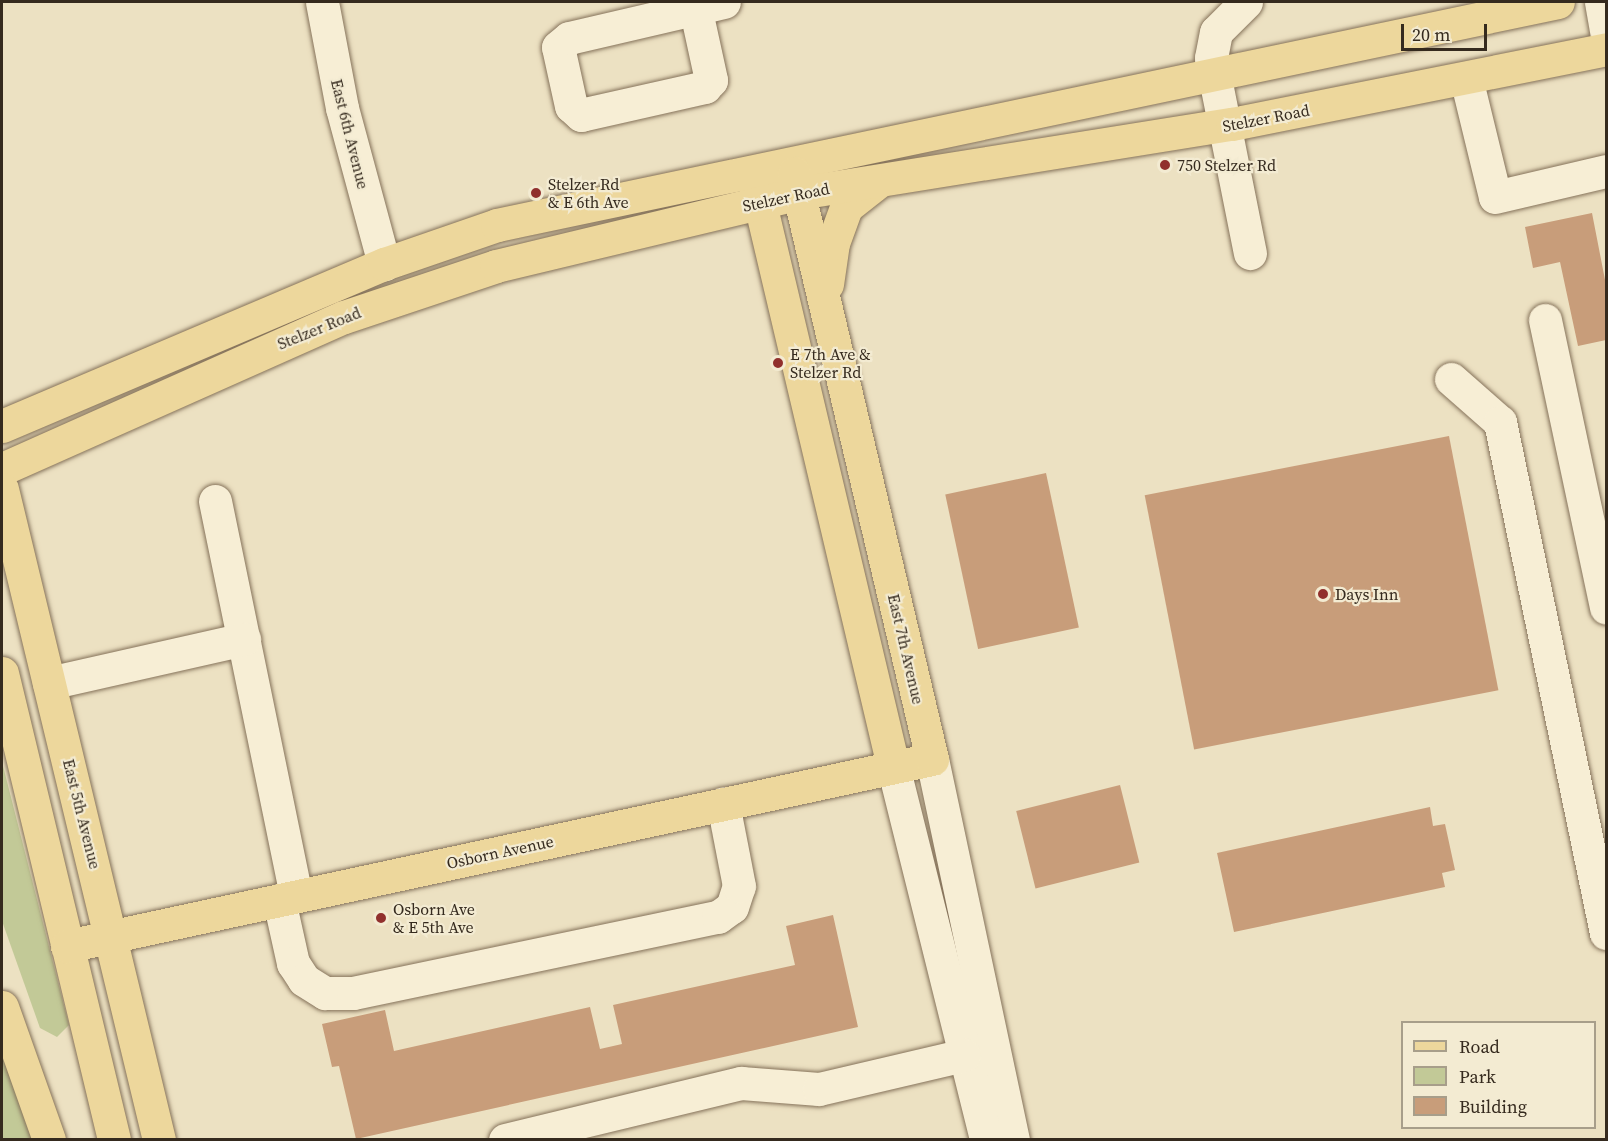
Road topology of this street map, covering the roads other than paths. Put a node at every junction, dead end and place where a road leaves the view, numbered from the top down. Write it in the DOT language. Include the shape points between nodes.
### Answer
graph roads {
  1 [pos="322,2"];
  2 [pos="1246,2"];
  3 [pos="1558,2"];
  4 [pos="1601,2"];
  5 [pos="710,6"];
  6 [pos="1606,31"];
  7 [pos="1606,49"];
  8 [pos="1214,71"];
  9 [pos="1466,78"];
  10 [pos="1225,126"];
  11 [pos="791,159"];
  12 [pos="751,167"];
  13 [pos="1606,171"];
  14 [pos="895,176"];
  15 [pos="799,193"];
  16 [pos="760,202"];
  17 [pos="1250,253"];
  18 [pos="384,264"];
  19 [pos="1545,320"];
  20 [pos="836,354"];
  21 [pos="1451,379"];
  22 [pos="2,426"];
  23 [pos="2,470"];
  24 [pos="2,489"];
  25 [pos="216,501"];
  26 [pos="1600,544"];
  27 [pos="1606,608"];
  28 [pos="244,639"];
  29 [pos="2,673"];
  30 [pos="49,683"];
  31 [pos="932,759"];
  32 [pos="893,766"];
  33 [pos="723,804"];
  34 [pos="288,898"];
  35 [pos="1606,933"];
  36 [pos="113,936"];
  37 [pos="67,946"];
  38 [pos="2,1007"];
  39 [pos="964,1055"];
  40 [pos="49,1140"];
  41 [pos="114,1140"];
  42 [pos="159,1140"];
  43 [pos="505,1140"];
  44 [pos="986,1140"];
  45 [pos="1013,1140"];
  1 -- 18 [label="street, East 6th Avenue" via="342,108"];
  2 -- 8 [label="street" via="1216,32"];
  3 -- 8 [label="main road, Stelzer Road"];
  4 -- 6 [label="street"];
  5 -- 5 [label="street" via="569,38 558,47 571,106 581,115 705,87 711,80"];
  7 -- 9 [label="main road, Stelzer Road"];
  8 -- 10 [label="street"];
  8 -- 11 [label="main road, Stelzer Road"];
  9 -- 10 [label="main road, Stelzer Road"];
  9 -- 13 [label="street" via="1495,197"];
  10 -- 14 [label="main road, Stelzer Road"];
  10 -- 17 [label="street"];
  11 -- 12 [label="main road, Stelzer Road"];
  11 -- 15 [label="main road, East 7th Avenue"];
  12 -- 16 [label="main road"];
  12 -- 18 [label="main road, Stelzer Road" via="497,225"];
  14 -- 15 [label="main road, Stelzer Road"];
  14 -- 20 [label="main road" via="859,192 839,222 827,279"];
  15 -- 16 [label="main road, Stelzer Road"];
  15 -- 20 [label="main road, East 7th Avenue"];
  16 -- 23 [label="main road, Stelzer Road" via="495,266 412,293 275,345"];
  16 -- 32 [label="main road"];
  18 -- 22 [label="main road, Stelzer Road"];
  19 -- 26 [label="street"];
  20 -- 31 [label="main road, East 7th Avenue"];
  21 -- 35 [label="street" via="1500,422"];
  24 -- 30 [label="main road, East 5th Avenue"];
  25 -- 28 [label="street"];
  26 -- 27 [label="street"];
  28 -- 30 [label="street"];
  28 -- 34 [label="street"];
  29 -- 37 [label="main road"];
  30 -- 36 [label="main road, East 5th Avenue"];
  31 -- 32 [label="main road, Osborn Avenue"];
  31 -- 45 [label="street, East 7th Avenue"];
  32 -- 33 [label="main road, Osborn Avenue"];
  32 -- 39 [label="street"];
  33 -- 34 [label="main road, Osborn Avenue"];
  33 -- 34 [label="street" via="739,886 732,908 718,917 353,993 325,993 304,980 294,963"];
  34 -- 36 [label="main road, Osborn Avenue"];
  36 -- 37 [label="main road, Osborn Avenue"];
  36 -- 42 [label="main road, East 5th Avenue"];
  37 -- 41 [label="main road"];
  38 -- 40 [label="main road"];
  39 -- 43 [label="street" via="819,1089 741,1083"];
  39 -- 44 [label="street"];
}
